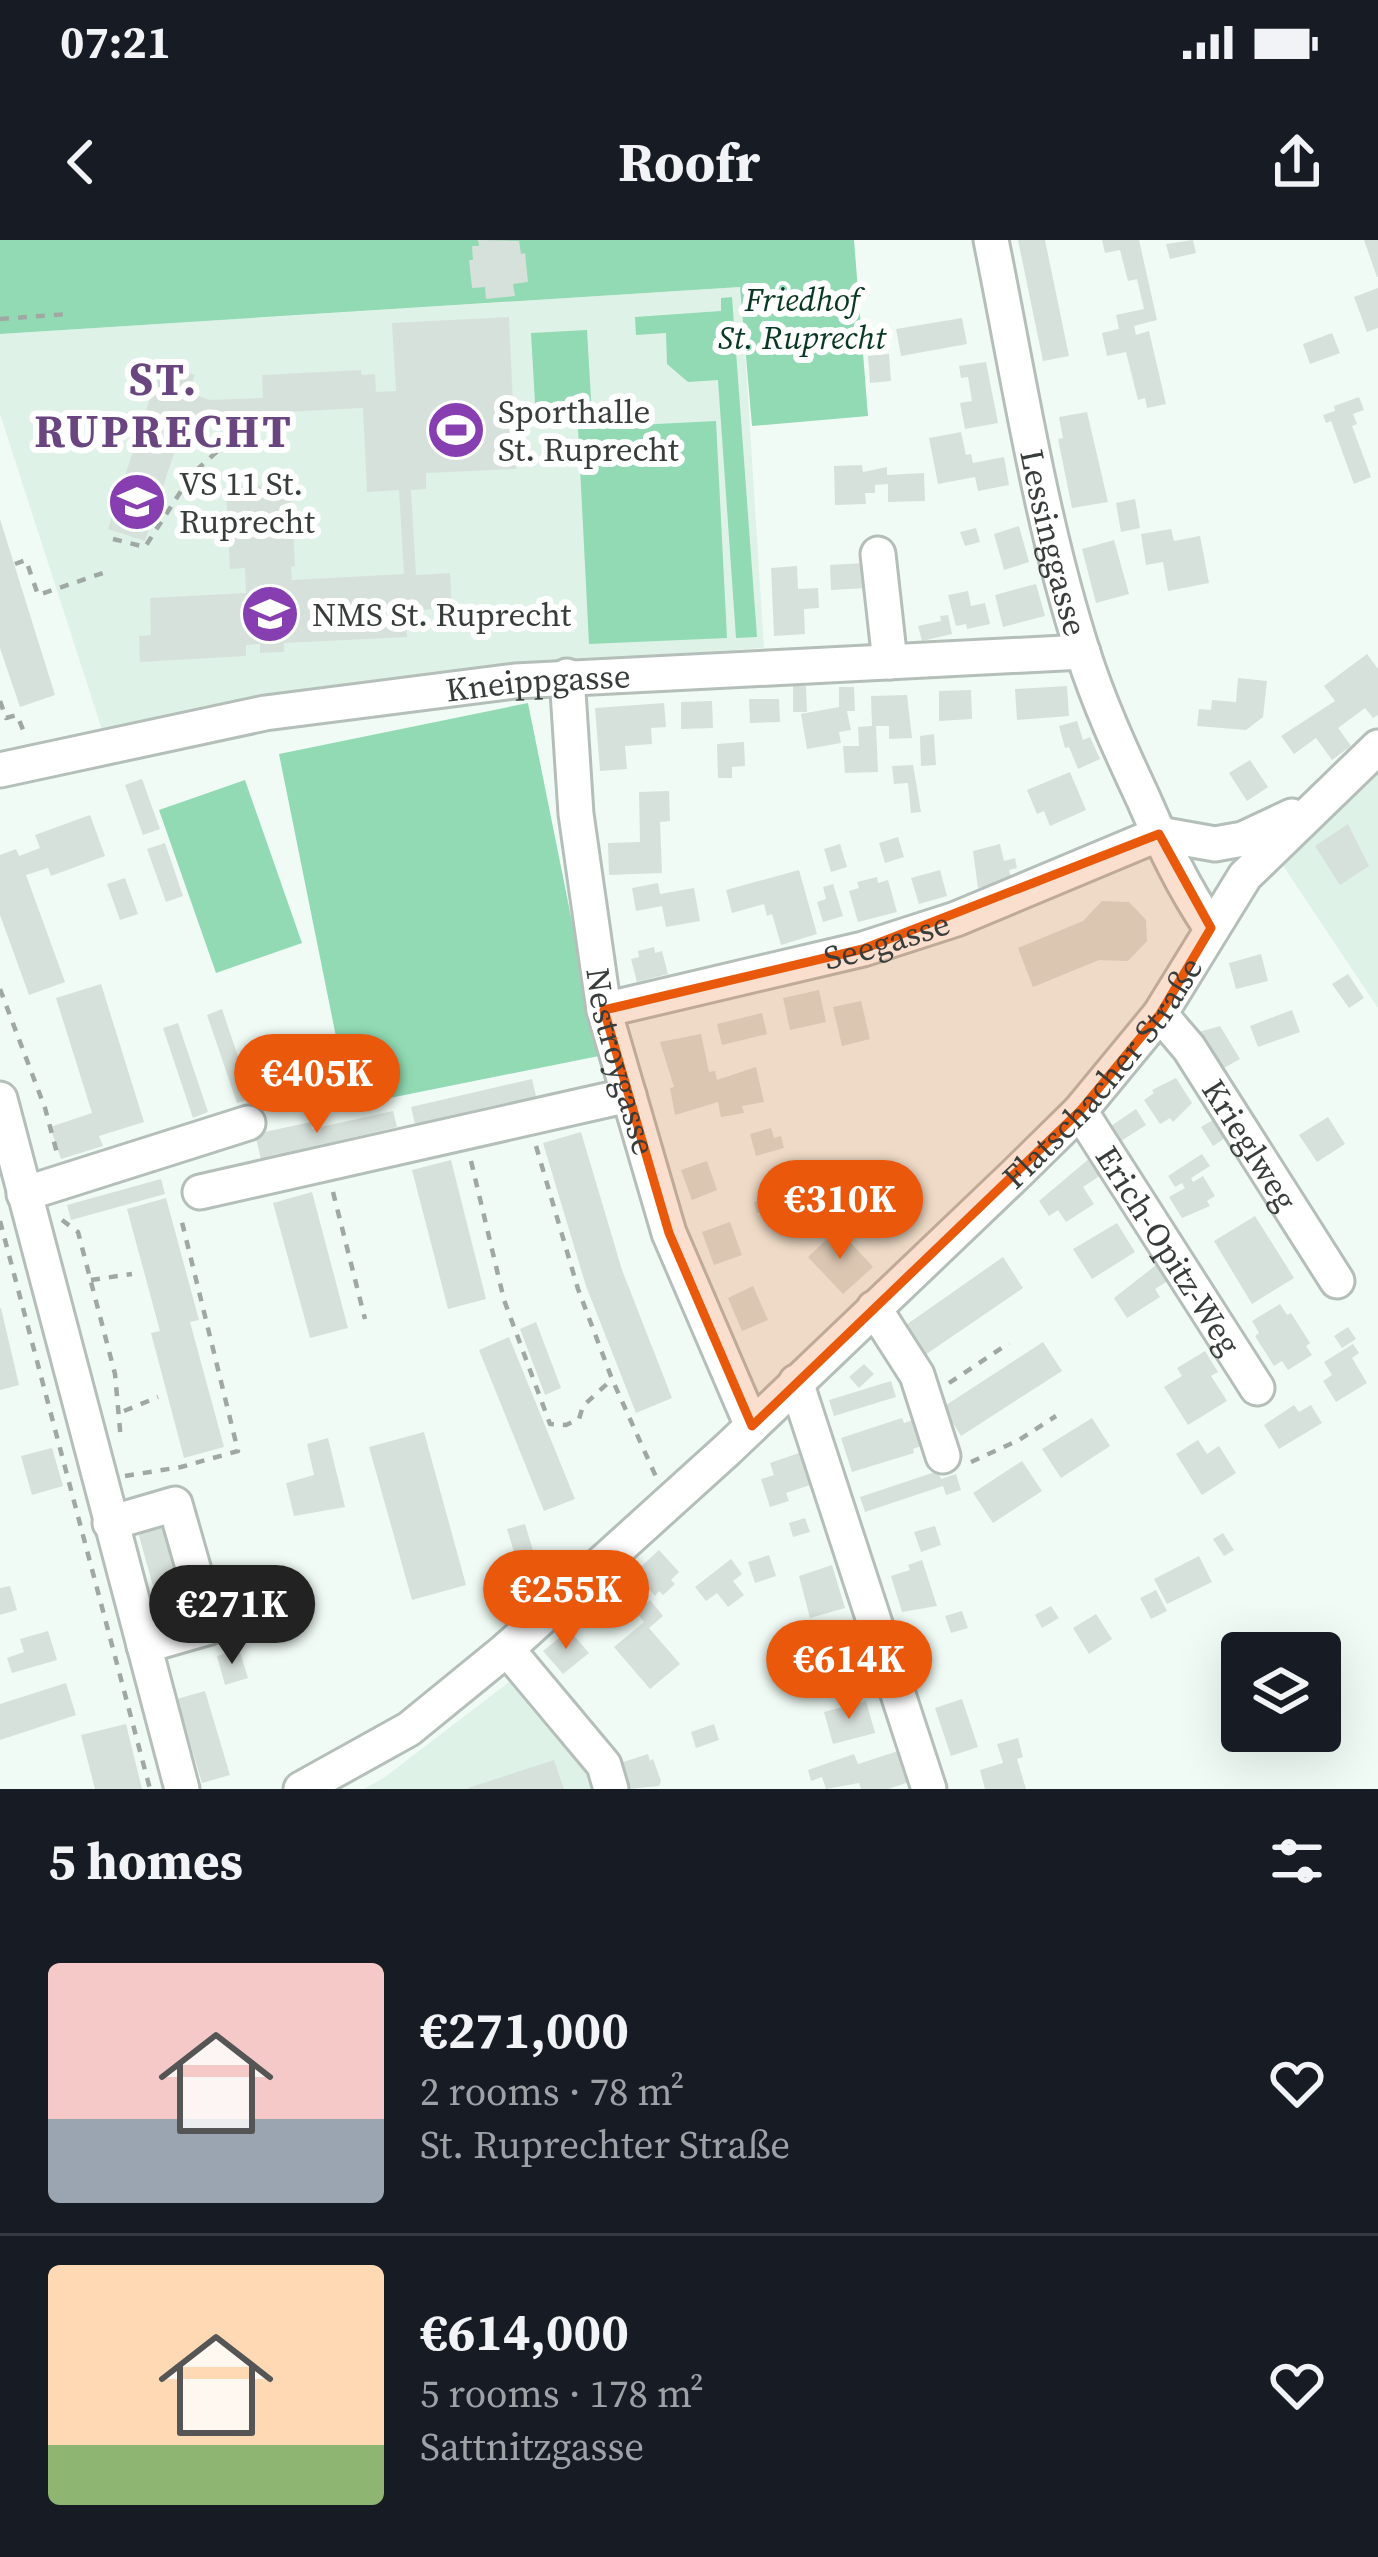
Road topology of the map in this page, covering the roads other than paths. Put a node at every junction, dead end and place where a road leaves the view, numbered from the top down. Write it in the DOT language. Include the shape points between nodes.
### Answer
graph roads {
  1 [pos="991,240"];
  2 [pos="878,554"];
  3 [pos="1083,652"];
  4 [pos="890,662"];
  5 [pos="567,676"];
  6 [pos="1378,747"];
  7 [pos="0,770"];
  8 [pos="1315,805"];
  9 [pos="1159,834"];
  10 [pos="1211,928"];
  11 [pos="604,1010"];
  12 [pos="1160,1014"];
  13 [pos="629,1095"];
  14 [pos="0,1100"];
  15 [pos="1080,1111"];
  16 [pos="248,1123"];
  17 [pos="15,1189"];
  18 [pos="188,1194"];
  19 [pos="1336,1281"];
  20 [pos="874,1308"];
  21 [pos="796,1382"];
  22 [pos="1257,1388"];
  23 [pos="752,1426"];
  24 [pos="943,1456"];
  25 [pos="110,1523"];
  26 [pos="144,1646"];
  27 [pos="507,1649"];
  28 [pos="182,1789"];
  29 [pos="301,1789"];
  30 [pos="611,1789"];
  31 [pos="929,1789"];
  1 -- 3 [label="street, Lessinggasse" via="1050,533"];
  2 -- 4 [label="street"];
  3 -- 4 [label="street, Kneippgasse"];
  3 -- 9 [label="street, Lessinggasse"];
  4 -- 5 [label="street, Kneippgasse"];
  5 -- 7 [label="street, Kneippgasse" via="265,713"];
  5 -- 11 [label="street, Nestroygasse" via="576,814"];
  6 -- 8 [label="street, Flatschacher Straße"];
  8 -- 9 [label="street" via="1243,839 1215,844"];
  8 -- 10 [label="street, Flatschacher Straße" via="1246,876"];
  9 -- 10 [label="street, Lessinggasse"];
  9 -- 11 [label="street, Seegasse" via="863,949"];
  10 -- 12 [label="street, Flatschacher Straße"];
  11 -- 13 [label="street, Nestroygasse"];
  12 -- 15 [label="street, Flatschacher Straße"];
  12 -- 19 [label="street, Krieglweg"];
  13 -- 18 [label="street"];
  13 -- 23 [label="street, Nestroygasse" via="669,1233"];
  14 -- 17 [label="street"];
  15 -- 20 [label="street, Flatschacher Straße"];
  15 -- 22 [label="street, Erich-Opitz-Weg"];
  16 -- 17 [label="street" via="65,1182"];
  17 -- 25 [label="street" via="110,1479"];
  20 -- 21 [label="street, Flatschacher Straße"];
  20 -- 24 [label="street" via="917,1375"];
  21 -- 23 [label="street, Flatschacher Straße"];
  21 -- 31 [label="street"];
  23 -- 27 [label="street, Flatschacher Straße"];
  25 -- 26 [label="street"];
  25 -- 26 [label="street" via="175,1504 210,1627"];
  26 -- 28 [label="street"];
  27 -- 29 [label="street, Flatschacher Straße" via="409,1729"];
  27 -- 30 [label="street" via="604,1765"];
}
